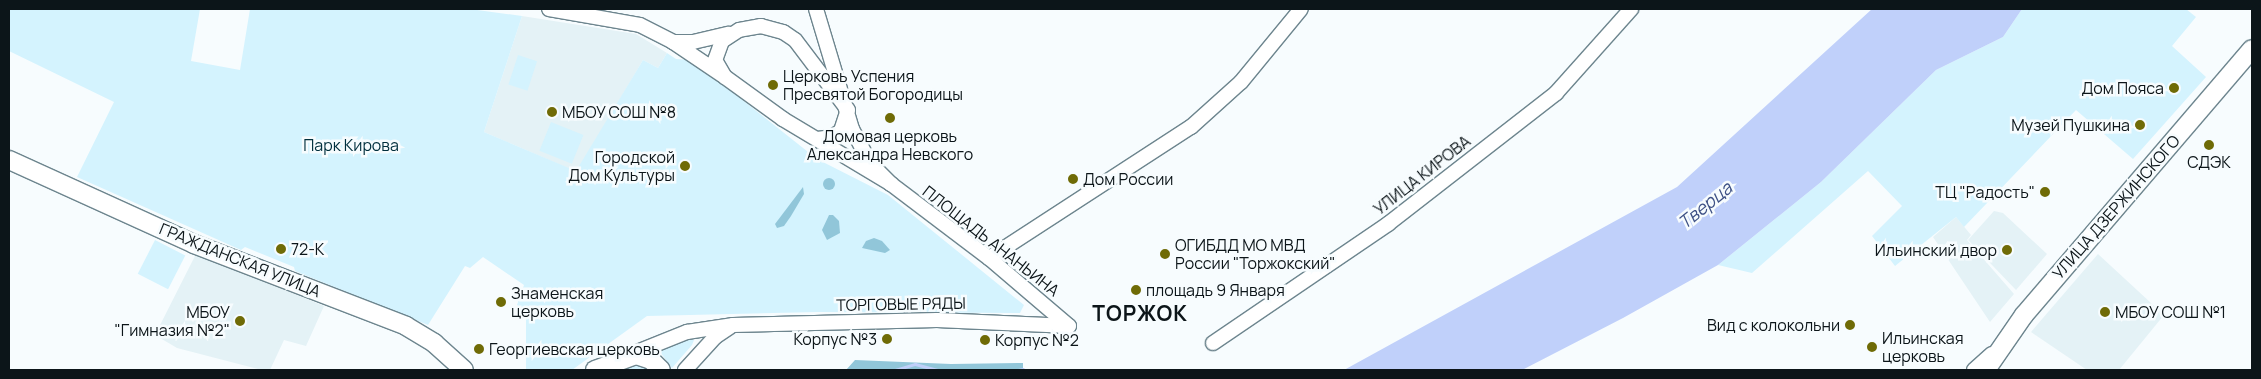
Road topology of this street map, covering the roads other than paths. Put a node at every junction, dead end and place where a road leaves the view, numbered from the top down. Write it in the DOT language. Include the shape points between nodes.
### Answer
graph roads {
  1 [pos="549,9"];
  2 [pos="816,9"];
  3 [pos="1301,9"];
  4 [pos="1631,9"];
  5 [pos="732,34"];
  6 [pos="673,42"];
  7 [pos="2252,49"];
  8 [pos="724,77"];
  9 [pos="848,110"];
  10 [pos="818,140"];
  11 [pos="9,160"];
  12 [pos="891,184"];
  13 [pos="989,258"];
  14 [pos="733,325"];
  15 [pos="1069,326"];
  16 [pos="1213,343"];
  17 [pos="2000,347"];
  18 [pos="620,362"];
  19 [pos="687,369"];
  20 [pos="464,370"];
  21 [pos="595,370"];
  22 [pos="660,370"];
  23 [pos="1974,370"];
  24 [pos="1986,370"];
  1 -- 6 [label="street, ПЛОЩАДЬ АНАНЬИНА" via="640,25"];
  2 -- 9 [label="street, ПЛОЩАДЬ АНАНЬИНА"];
  3 -- 13 [label="street" via="1241,82 1190,127"];
  4 -- 16 [label="street, УЛИЦА КИРОВА" via="1556,93 1388,224"];
  5 -- 6 [label="street, ПЛОЩАДЬ АНАНЬИНА" via="693,42"];
  5 -- 8 [label="street" via="719,44 716,52 716,64"];
  5 -- 9 [label="street, ПЛОЩАДЬ АНАНЬИНА" via="761,26 789,35"];
  6 -- 8 [label="street, ПЛОЩАДЬ АНАНЬИНА"];
  7 -- 17 [label="main road, УЛИЦА ДЗЕРЖИНСКОГО"];
  8 -- 10 [label="street, ПЛОЩАДЬ АНАНЬИНА"];
  9 -- 10 [label="street" via="847,121 838,133"];
  9 -- 12 [label="street, ПЛОЩАДЬ АНАНЬИНА" via="860,147"];
  10 -- 12 [label="street, ПЛОЩАДЬ АНАНЬИНА"];
  11 -- 20 [label="main road, ГРАЖДАНСКАЯ УЛИЦА" via="194,244 406,326 434,343"];
  12 -- 13 [label="street, ПЛОЩАДЬ АНАНЬИНА"];
  13 -- 15 [label="street, ПЛОЩАДЬ АНАНЬИНА"];
  14 -- 15 [label="street, ТОРГОВЫЕ РЯДЫ" via="937,320"];
  14 -- 18 [label="street, ТОРГОВЫЕ РЯДЫ" via="687,332"];
  14 -- 19 [label="street" via="715,337"];
  17 -- 23 [label="street"];
  17 -- 24 [label="main road, УЛИЦА ДЗЕРЖИНСКОГО"];
  18 -- 21 [label="main road"];
  18 -- 22 [label="main road" via="645,357"];
}
